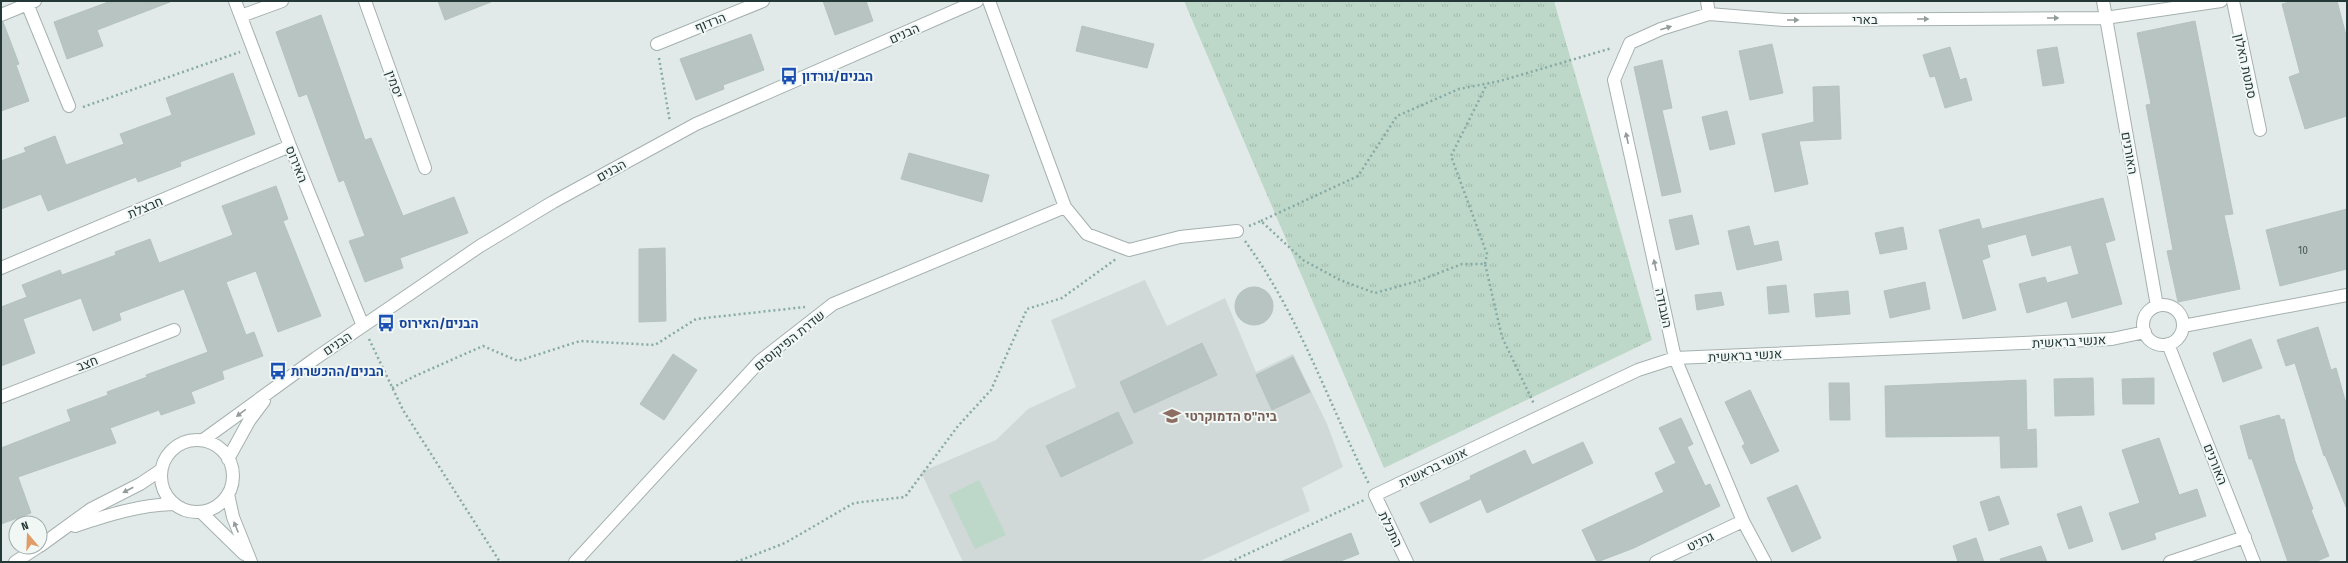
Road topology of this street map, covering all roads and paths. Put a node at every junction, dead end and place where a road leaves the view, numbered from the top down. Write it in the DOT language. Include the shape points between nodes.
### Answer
graph roads {
  1 [pos="235,1"];
  2 [pos="282,1"];
  3 [pos="365,1"];
  4 [pos="763,1"];
  5 [pos="977,1"];
  6 [pos="989,1"];
  7 [pos="1707,1"];
  8 [pos="2103,1"];
  9 [pos="2221,1"];
  10 [pos="2232,1"];
  11 [pos="30,2"];
  12 [pos="1709,14"];
  13 [pos="1,15"];
  14 [pos="241,16"];
  15 [pos="2106,18"];
  16 [pos="1630,43"];
  17 [pos="657,44"];
  18 [pos="253,47"];
  19 [pos="1487,84"];
  20 [pos="69,106"];
  21 [pos="2260,130"];
  22 [pos="672,137"];
  23 [pos="290,146"];
  24 [pos="425,168"];
  25 [pos="1065,207"];
  26 [pos="1261,221"];
  27 [pos="1238,231"];
  28 [pos="1129,250"];
  29 [pos="1485,264"];
  30 [pos="1,268"];
  31 [pos="2346,298"];
  32 [pos="2157,306"];
  33 [pos="810,307"];
  34 [pos="363,326"];
  35 [pos="2183,326"];
  36 [pos="174,330"];
  37 [pos="2145,332"];
  38 [pos="2168,344"];
  39 [pos="1675,358"];
  40 [pos="392,388"];
  41 [pos="272,390"];
  42 [pos="1,396"];
  43 [pos="1540,416"];
  44 [pos="204,440"];
  45 [pos="228,459"];
  46 [pos="161,470"];
  47 [pos="228,494"];
  48 [pos="1374,496"];
  49 [pos="173,504"];
  50 [pos="202,513"];
  51 [pos="1743,521"];
  52 [pos="66,529"];
  53 [pos="2245,537"];
  54 [pos="48,540"];
  55 [pos="26,555"];
  56 [pos="250,560"];
  57 [pos="16,562"];
  58 [pos="500,562"];
  59 [pos="575,562"];
  60 [pos="736,562"];
  61 [pos="1230,562"];
  62 [pos="1407,562"];
  63 [pos="1656,562"];
  64 [pos="1764,562"];
  65 [pos="2170,562"];
  66 [pos="2254,562"];
  1 -- 14 [label="street, האירוס"];
  2 -- 14 [label="street"];
  3 -- 24 [label="street, יסמין"];
  4 -- 17 [label="street, הרדוף"];
  5 -- 22 [label="street, הבנים" via="696,124"];
  6 -- 25 [label="street"];
  7 -- 12 [label="street"];
  8 -- 15 [label="street, האורנים"];
  9 -- 15 [label="street"];
  10 -- 21 [label="street, סמטת האלון"];
  11 -- 13 [label="street"];
  11 -- 20 [label="street"];
  12 -- 15 [label="street, בארי, one-way" via="1784,20"];
  16 -- 12 [label="street, בארי, one-way" via="1661,29"];
  14 -- 18 [label="street, האירוס"];
  15 -- 32 [label="street, האורנים"];
  16 -- 19 [label="path"];
  39 -- 16 [label="street, העבודה, one-way" via="1614,80"];
  17 -- 22 [label="path"];
  18 -- 20 [label="path" via="76,109"];
  18 -- 23 [label="street, האירוס"];
  19 -- 26 [label="path" via="1459,89 1397,116 1358,176"];
  19 -- 29 [label="path" via="1451,156 1488,254"];
  22 -- 34 [label="street, הבנים" via="553,202 480,246"];
  23 -- 30 [label="street, חבצלת"];
  23 -- 34 [label="street, האירוס"];
  25 -- 28 [label="street" via="1087,234"];
  25 -- 59 [label="street, שדרת הפיקוסים" via="833,304 760,361"];
  26 -- 27 [label="path"];
  26 -- 29 [label="path" via="1303,260 1340,280 1375,293 1418,281 1462,264"];
  27 -- 28 [label="street" via="1180,237"];
  27 -- 48 [label="path" via="1264,268 1302,337"];
  28 -- 60 [label="path" via="1062,298 1027,309 991,390 958,426 905,497 854,503 785,543"];
  29 -- 43 [label="path" via="1502,337"];
  31 -- 35 [label="street"];
  32 -- 35 [label="street" via="2168,305 2174,308 2179,313"];
  32 -- 37 [label="street" via="2145,316"];
  33 -- 40 [label="path" via="696,319 655,345 580,341 518,361 483,346"];
  34 -- 40 [label="path"];
  34 -- 41 [label="street, הבנים"];
  35 -- 38 [label="street" via="2178,338"];
  36 -- 42 [label="street, חצב"];
  37 -- 38 [label="street" via="2155,343"];
  37 -- 39 [label="street, אנשי בראשית" via="2112,339"];
  38 -- 53 [label="street, האורנים"];
  39 -- 43 [label="street, אנשי בראשית" via="1638,370"];
  39 -- 51 [label="street, העבודה"];
  40 -- 58 [label="path" via="403,410"];
  41 -- 44 [label="street, הבנים, one-way"];
  41 -- 45 [label="street, הבנים" via="249,421"];
  43 -- 48 [label="street, אנשי בראשית"];
  44 -- 45 [label="street" via="215,445"];
  44 -- 46 [label="street" via="191,440 179,445 169,453"];
  45 -- 47 [label="street" via="233,477"];
  46 -- 49 [label="street" via="162,488"];
  46 -- 52 [label="street, one-way" via="91,509"];
  47 -- 50 [label="street" via="214,509"];
  56 -- 47 [label="street, one-way" via="233,517"];
  48 -- 61 [label="path"];
  48 -- 62 [label="street, התכלת"];
  49 -- 50 [label="street" via="189,512"];
  49 -- 52 [label="street" via="149,505 116,512"];
  50 -- 56 [label="street"];
  51 -- 63 [label="street, גרניט"];
  51 -- 64 [label="street, העבודה"];
  52 -- 54 [label="street"];
  53 -- 65 [label="street"];
  53 -- 66 [label="street, האורנים"];
  55 -- 57 [label="street"];
}
